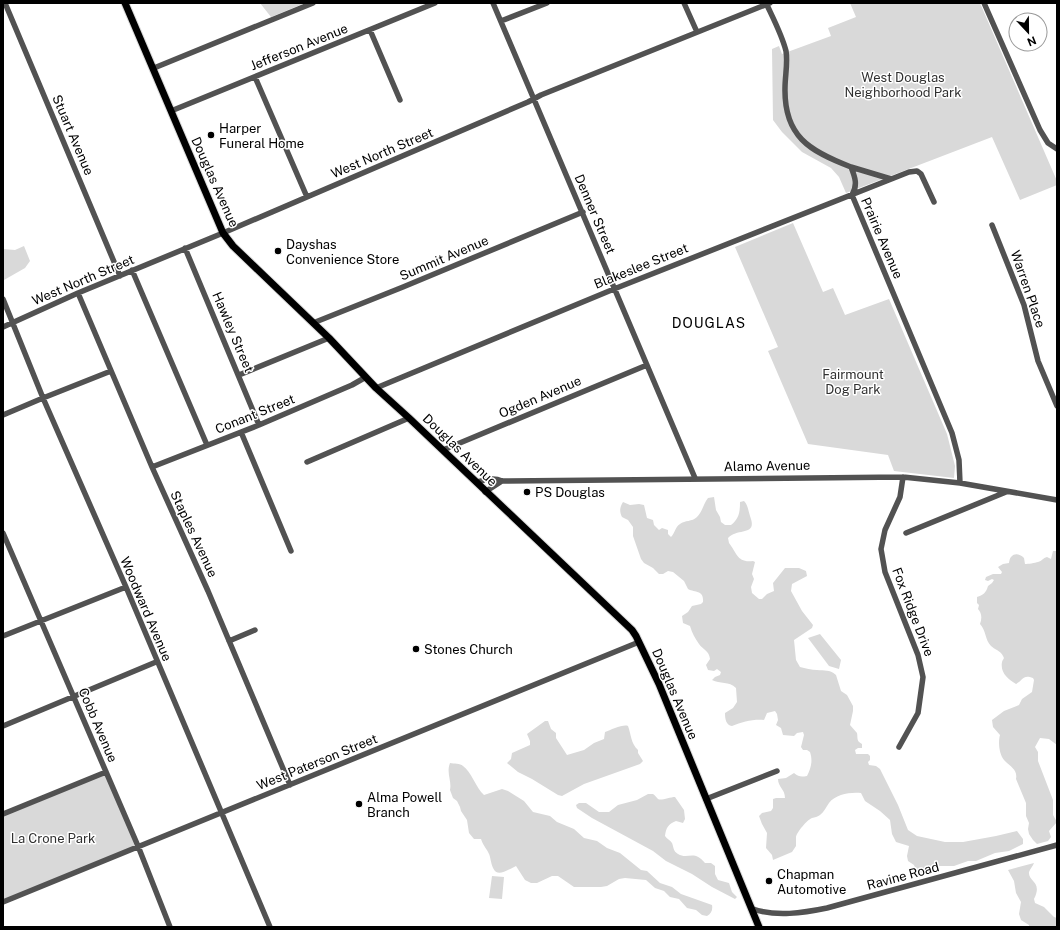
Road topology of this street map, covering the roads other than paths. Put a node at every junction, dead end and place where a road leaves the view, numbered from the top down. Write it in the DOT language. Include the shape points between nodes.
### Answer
graph roads {
  1 [pos="5,3"];
  2 [pos="126,3"];
  3 [pos="313,3"];
  4 [pos="435,3"];
  5 [pos="493,3"];
  6 [pos="547,3"];
  7 [pos="684,3"];
  8 [pos="768,3"];
  9 [pos="984,3"];
  10 [pos="501,21"];
  11 [pos="370,30"];
  12 [pos="697,32"];
  13 [pos="154,68"];
  14 [pos="255,77"];
  15 [pos="534,99"];
  16 [pos="400,100"];
  17 [pos="171,111"];
  18 [pos="1057,149"];
  19 [pos="851,167"];
  20 [pos="891,179"];
  21 [pos="852,195"];
  22 [pos="307,197"];
  23 [pos="934,202"];
  24 [pos="583,212"];
  25 [pos="992,224"];
  26 [pos="223,233"];
  27 [pos="185,248"];
  28 [pos="132,270"];
  29 [pos="120,276"];
  30 [pos="614,289"];
  31 [pos="78,293"];
  32 [pos="3,299"];
  33 [pos="12,323"];
  34 [pos="313,323"];
  35 [pos="3,327"];
  36 [pos="329,338"];
  37 [pos="647,365"];
  38 [pos="111,371"];
  39 [pos="239,375"];
  40 [pos="366,378"];
  41 [pos="376,388"];
  42 [pos="43,398"];
  43 [pos="1057,406"];
  44 [pos="3,415"];
  45 [pos="409,418"];
  46 [pos="259,425"];
  47 [pos="241,432"];
  48 [pos="207,446"];
  49 [pos="442,450"];
  50 [pos="307,462"];
  51 [pos="152,467"];
  52 [pos="903,477"];
  53 [pos="695,478"];
  54 [pos="502,481"];
  55 [pos="476,482"];
  56 [pos="960,483"];
  57 [pos="486,492"];
  58 [pos="1006,492"];
  59 [pos="1057,500"];
  60 [pos="3,533"];
  61 [pos="906,533"];
  62 [pos="9,547"];
  63 [pos="3,549"];
  64 [pos="291,551"];
  65 [pos="126,587"];
  66 [pos="41,620"];
  67 [pos="255,630"];
  68 [pos="3,636"];
  69 [pos="229,641"];
  70 [pos="639,642"];
  71 [pos="156,662"];
  72 [pos="74,697"];
  73 [pos="3,726"];
  74 [pos="899,747"];
  75 [pos="777,771"];
  76 [pos="106,772"];
  77 [pos="290,785"];
  78 [pos="706,799"];
  79 [pos="221,813"];
  80 [pos="3,814"];
  81 [pos="1057,845"];
  82 [pos="138,846"];
  83 [pos="3,902"];
  84 [pos="753,910"];
  85 [pos="170,927"];
  86 [pos="270,927"];
  87 [pos="759,927"];
  1 -- 29 [label="street, Stuart Avenue"];
  2 -- 13 [label="main road, Douglas Avenue"];
  3 -- 13 [label="street"];
  4 -- 11 [label="street, Jefferson Avenue"];
  5 -- 10 [label="street, Denner Street"];
  6 -- 10 [label="street"];
  7 -- 12 [label="street"];
  8 -- 12 [label="street, West North Street"];
  8 -- 19 [label="street" via="786,52 785,101 793,128 815,150"];
  9 -- 18 [label="street" via="1040,130 1048,143"];
  10 -- 15 [label="street, Denner Street"];
  11 -- 14 [label="street, Jefferson Avenue"];
  11 -- 16 [label="street"];
  12 -- 15 [label="street, West North Street"];
  13 -- 17 [label="main road, Douglas Avenue"];
  14 -- 17 [label="street, Jefferson Avenue"];
  14 -- 22 [label="street"];
  15 -- 22 [label="street, West North Street"];
  15 -- 24 [label="street, Denner Street"];
  17 -- 26 [label="main road, Douglas Avenue"];
  19 -- 20 [label="street"];
  19 -- 21 [label="street, Prairie Avenue" via="856,180"];
  20 -- 21 [label="street, Blakeslee Street"];
  20 -- 23 [label="street, Blakeslee Street" via="917,171 921,174"];
  21 -- 30 [label="street, Blakeslee Street"];
  21 -- 56 [label="street, Prairie Avenue" via="952,433 959,460"];
  22 -- 26 [label="street, West North Street"];
  24 -- 30 [label="street, Denner Street"];
  24 -- 34 [label="street, Summit Avenue"];
  25 -- 43 [label="street, Warren Place" via="1024,304 1038,361"];
  26 -- 27 [label="street, West North Street"];
  26 -- 34 [label="main road, Douglas Avenue" via="243,257"];
  27 -- 28 [label="street, West North Street"];
  27 -- 39 [label="street, Hawley Street"];
  28 -- 29 [label="street, West North Street"];
  28 -- 48 [label="street"];
  29 -- 31 [label="street, West North Street"];
  30 -- 37 [label="street, Denner Street"];
  30 -- 41 [label="street, Blakeslee Street"];
  31 -- 33 [label="street, West North Street"];
  31 -- 38 [label="street, Staples Avenue"];
  32 -- 33 [label="street, Woodward Avenue"];
  33 -- 35 [label="street, West North Street"];
  33 -- 42 [label="street, Woodward Avenue"];
  34 -- 36 [label="main road, Douglas Avenue"];
  36 -- 39 [label="street"];
  36 -- 40 [label="main road, Douglas Avenue"];
  37 -- 49 [label="street, Ogden Avenue"];
  37 -- 53 [label="street, Denner Street"];
  38 -- 42 [label="street"];
  38 -- 51 [label="street, Staples Avenue"];
  39 -- 46 [label="street, Hawley Street"];
  40 -- 41 [label="main road, Douglas Avenue"];
  40 -- 46 [label="street, Conant Street"];
  41 -- 45 [label="main road, Douglas Avenue"];
  42 -- 44 [label="street"];
  42 -- 65 [label="street, Woodward Avenue"];
  45 -- 49 [label="main road, Douglas Avenue"];
  45 -- 50 [label="street"];
  46 -- 47 [label="street, Conant Street"];
  47 -- 48 [label="street, Conant Street"];
  47 -- 64 [label="street"];
  48 -- 51 [label="street, Conant Street"];
  49 -- 55 [label="main road, Douglas Avenue"];
  51 -- 69 [label="street, Staples Avenue"];
  52 -- 53 [label="street, Alamo Avenue"];
  52 -- 56 [label="street, Alamo Avenue"];
  52 -- 74 [label="street, Fox Ridge Drive" via="900,497 885,530 881,549 885,572 918,655 923,678 918,713"];
  53 -- 54 [label="street, Alamo Avenue"];
  54 -- 55 [label="street, Alamo Avenue" via="496,478"];
  54 -- 57 [label="street"];
  55 -- 57 [label="main road, Douglas Avenue"];
  56 -- 58 [label="street, Alamo Avenue"];
  57 -- 70 [label="main road, Douglas Avenue" via="632,630"];
  58 -- 59 [label="street, Alamo Avenue"];
  58 -- 61 [label="street"];
  60 -- 62 [label="street, Cobb Avenue"];
  62 -- 63 [label="street"];
  62 -- 66 [label="street, Cobb Avenue"];
  65 -- 66 [label="street"];
  65 -- 71 [label="street, Woodward Avenue"];
  66 -- 68 [label="street"];
  66 -- 72 [label="street, Cobb Avenue"];
  67 -- 69 [label="street"];
  69 -- 77 [label="street, Staples Avenue"];
  70 -- 77 [label="street, West Paterson Street"];
  70 -- 78 [label="main road, Douglas Avenue"];
  71 -- 72 [label="street"];
  71 -- 79 [label="street, Woodward Avenue"];
  72 -- 73 [label="street"];
  72 -- 76 [label="street, Cobb Avenue"];
  75 -- 78 [label="street"];
  76 -- 80 [label="street"];
  76 -- 82 [label="street, Cobb Avenue"];
  77 -- 79 [label="street, West Paterson Street"];
  78 -- 84 [label="main road, Douglas Avenue"];
  79 -- 82 [label="street, West Paterson Street"];
  79 -- 86 [label="street, Woodward Avenue"];
  81 -- 84 [label="street, Ravine Road" via="804,913 765,913"];
  82 -- 83 [label="street, West Paterson Street"];
  82 -- 85 [label="street, Cobb Avenue"];
  84 -- 87 [label="main road, Douglas Avenue"];
}
